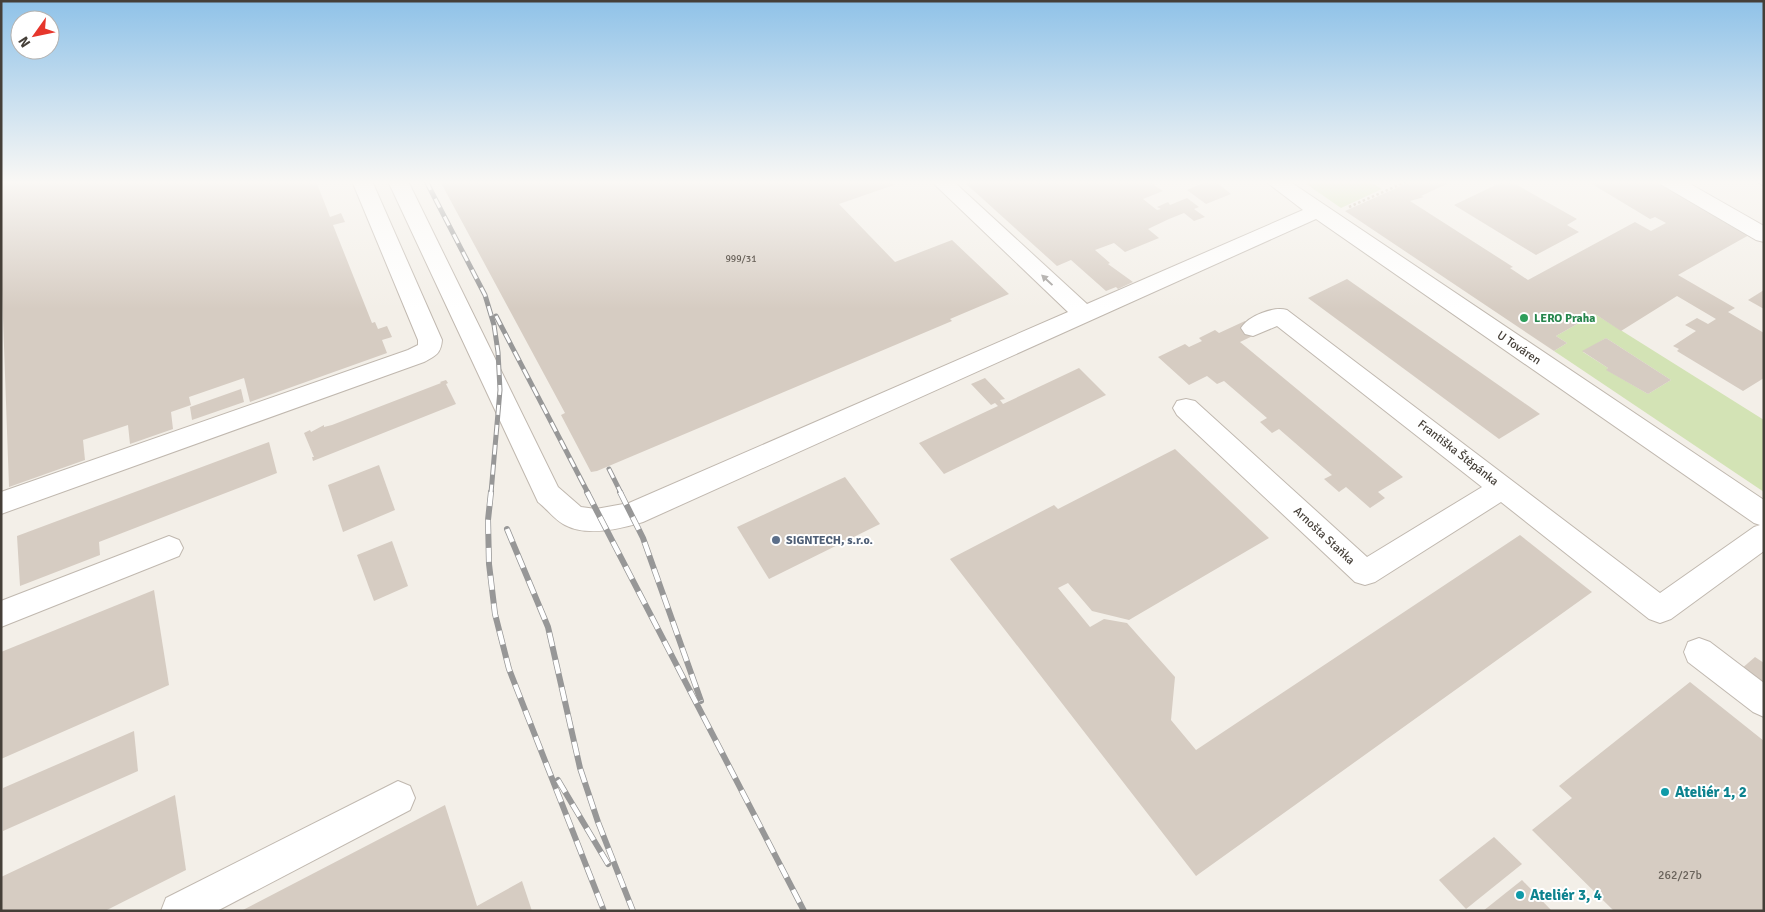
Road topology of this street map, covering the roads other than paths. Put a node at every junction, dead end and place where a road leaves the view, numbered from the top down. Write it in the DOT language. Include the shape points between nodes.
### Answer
graph roads {
  1 [pos="380,224"];
  2 [pos="418,224"];
  3 [pos="986,224"];
  4 [pos="1288,224"];
  5 [pos="1335,224"];
  6 [pos="1743,224"];
  7 [pos="1764,235"];
  8 [pos="1083,313"];
  9 [pos="1253,328"];
  10 [pos="1186,408"];
  11 [pos="1503,487"];
  12 [pos="1,503"];
  13 [pos="1764,515"];
  14 [pos="1764,535"];
  15 [pos="169,548"];
  16 [pos="1,614"];
  17 [pos="1699,652"];
  18 [pos="1764,702"];
  19 [pos="398,798"];
  20 [pos="179,911"];
  1 -- 12 [label="street" via="430,340 429,349"];
  2 -- 8 [label="street" via="548,494 574,517 596,520 633,514"];
  8 -- 3 [label="street, one-way"];
  4 -- 8 [label="street"];
  5 -- 13 [label="street, U Továren"];
  6 -- 7 [label="street"];
  9 -- 11 [label="street, Františka Štěpánka" via="1279,315"];
  10 -- 11 [label="street, Arnošta Staňka" via="1366,573"];
  11 -- 14 [label="street, Františka Štěpánka" via="1660,610"];
  15 -- 16 [label="street"];
  17 -- 18 [label="street"];
  19 -- 20 [label="street"];
}
